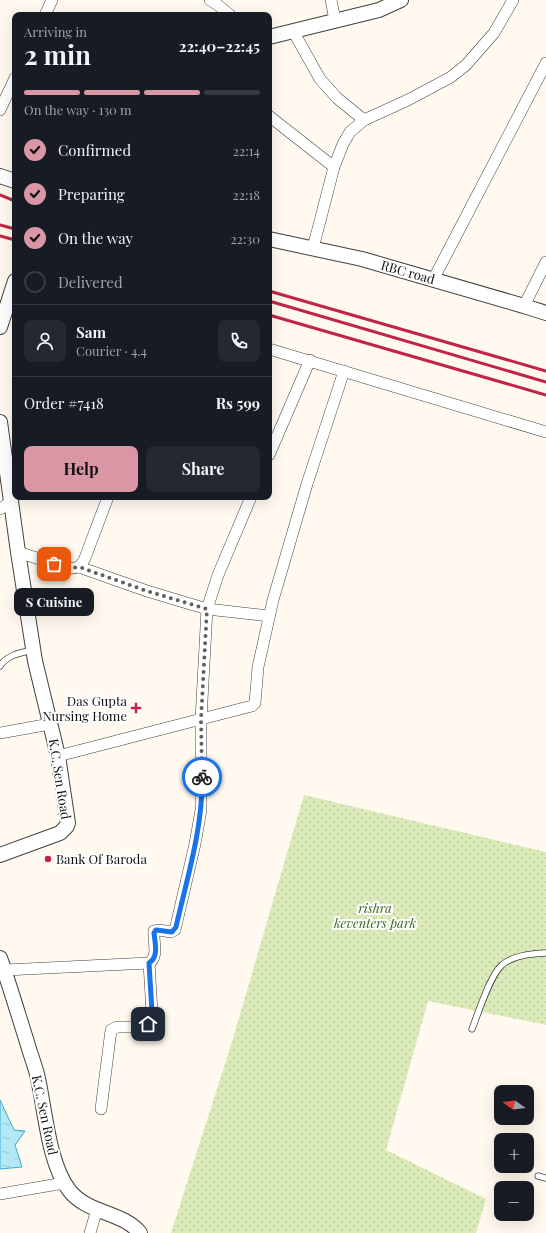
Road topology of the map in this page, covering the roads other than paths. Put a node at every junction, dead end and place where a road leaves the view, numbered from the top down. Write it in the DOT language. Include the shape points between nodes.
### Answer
graph roads {
  1 [pos="52,0"];
  2 [pos="210,0"];
  3 [pos="331,0"];
  4 [pos="401,0"];
  5 [pos="513,0"];
  6 [pos="46,12"];
  7 [pos="226,12"];
  8 [pos="335,20"];
  9 [pos="293,31"];
  10 [pos="272,36"];
  11 [pos="546,63"];
  12 [pos="12,84"];
  13 [pos="0,110"];
  14 [pos="272,118"];
  15 [pos="364,120"];
  16 [pos="334,167"];
  17 [pos="0,176"];
  18 [pos="12,180"];
  19 [pos="272,239"];
  20 [pos="313,248"];
  21 [pos="546,262"];
  22 [pos="433,280"];
  23 [pos="12,290"];
  24 [pos="524,306"];
  25 [pos="546,313"];
  26 [pos="0,328"];
  27 [pos="272,349"];
  28 [pos="310,360"];
  29 [pos="344,371"];
  30 [pos="0,422"];
  31 [pos="546,432"];
  32 [pos="272,448"];
  33 [pos="107,500"];
  34 [pos="250,500"];
  35 [pos="6,506"];
  36 [pos="18,552"];
  37 [pos="79,567"];
  38 [pos="207,609"];
  39 [pos="269,616"];
  40 [pos="33,650"];
  41 [pos="0,666"];
  42 [pos="201,719"];
  43 [pos="50,724"];
  44 [pos="0,733"];
  45 [pos="58,756"];
  46 [pos="0,855"];
  47 [pos="546,953"];
  48 [pos="149,963"];
  49 [pos="2,964"];
  50 [pos="472,1029"];
  51 [pos="101,1109"];
  52 [pos="538,1176"];
  53 [pos="546,1178"];
  54 [pos="64,1183"];
  55 [pos="0,1194"];
  56 [pos="97,1209"];
  57 [pos="90,1233"];
  58 [pos="140,1233"];
  1 -- 6 [label="street"];
  2 -- 7 [label="street"];
  3 -- 8 [label="street"];
  4 -- 8 [label="street" via="379,10"];
  5 -- 15 [label="street" via="494,32 466,65 408,100"];
  8 -- 9 [label="street"];
  9 -- 10 [label="street"];
  9 -- 15 [label="street" via="320,79 336,98"];
  11 -- 22 [label="street"];
  12 -- 13 [label="street"];
  14 -- 16 [label="street"];
  15 -- 16 [label="street" via="350,132"];
  16 -- 20 [label="street"];
  17 -- 18 [label="street"];
  19 -- 20 [label="street, RBC road"];
  20 -- 22 [label="street, RBC road"];
  21 -- 24 [label="street"];
  22 -- 24 [label="street, RBC road"];
  23 -- 26 [label="street"];
  24 -- 25 [label="street, RBC road"];
  27 -- 28 [label="street"];
  28 -- 29 [label="street"];
  28 -- 32 [label="street"];
  29 -- 31 [label="street"];
  29 -- 39 [label="street" via="307,484"];
  30 -- 35 [label="street, K.C. Sen Road"];
  33 -- 37 [label="street" via="83,564"];
  34 -- 38 [label="street" via="218,575"];
  35 -- 36 [label="street, K.C. Sen Road"];
  36 -- 37 [label="street" via="67,568"];
  36 -- 40 [label="street, K.C. Sen Road"];
  37 -- 38 [label="street"];
  38 -- 39 [label="street"];
  38 -- 42 [label="street"];
  39 -- 42 [label="street" via="258,668 255,703 252,706"];
  40 -- 41 [label="lane" via="4,660"];
  40 -- 43 [label="street, K.C. Sen Road"];
  42 -- 45 [label="street"];
  42 -- 48 [label="street" via="201,810 198,830 176,927 172,932 154,931 155,954"];
  43 -- 44 [label="street"];
  43 -- 45 [label="street, K.C. Sen Road"];
  45 -- 46 [label="street, K.C. Sen Road" via="67,826 60,833"];
  47 -- 50 [label="lane" via="531,954 502,965 491,981"];
  48 -- 49 [label="street"];
  48 -- 51 [label="street" via="152,1012 150,1019 144,1027 117,1027 111,1030"];
  49 -- 54 [label="street, K.C. Sen Road" via="36,1074 54,1157"];
  52 -- 53 [label="lane"];
  54 -- 55 [label="street"];
  54 -- 56 [label="street, K.C. Sen Road" via="80,1201"];
  56 -- 57 [label="street"];
  56 -- 58 [label="street, K.C. Sen Road" via="130,1223"];
}
